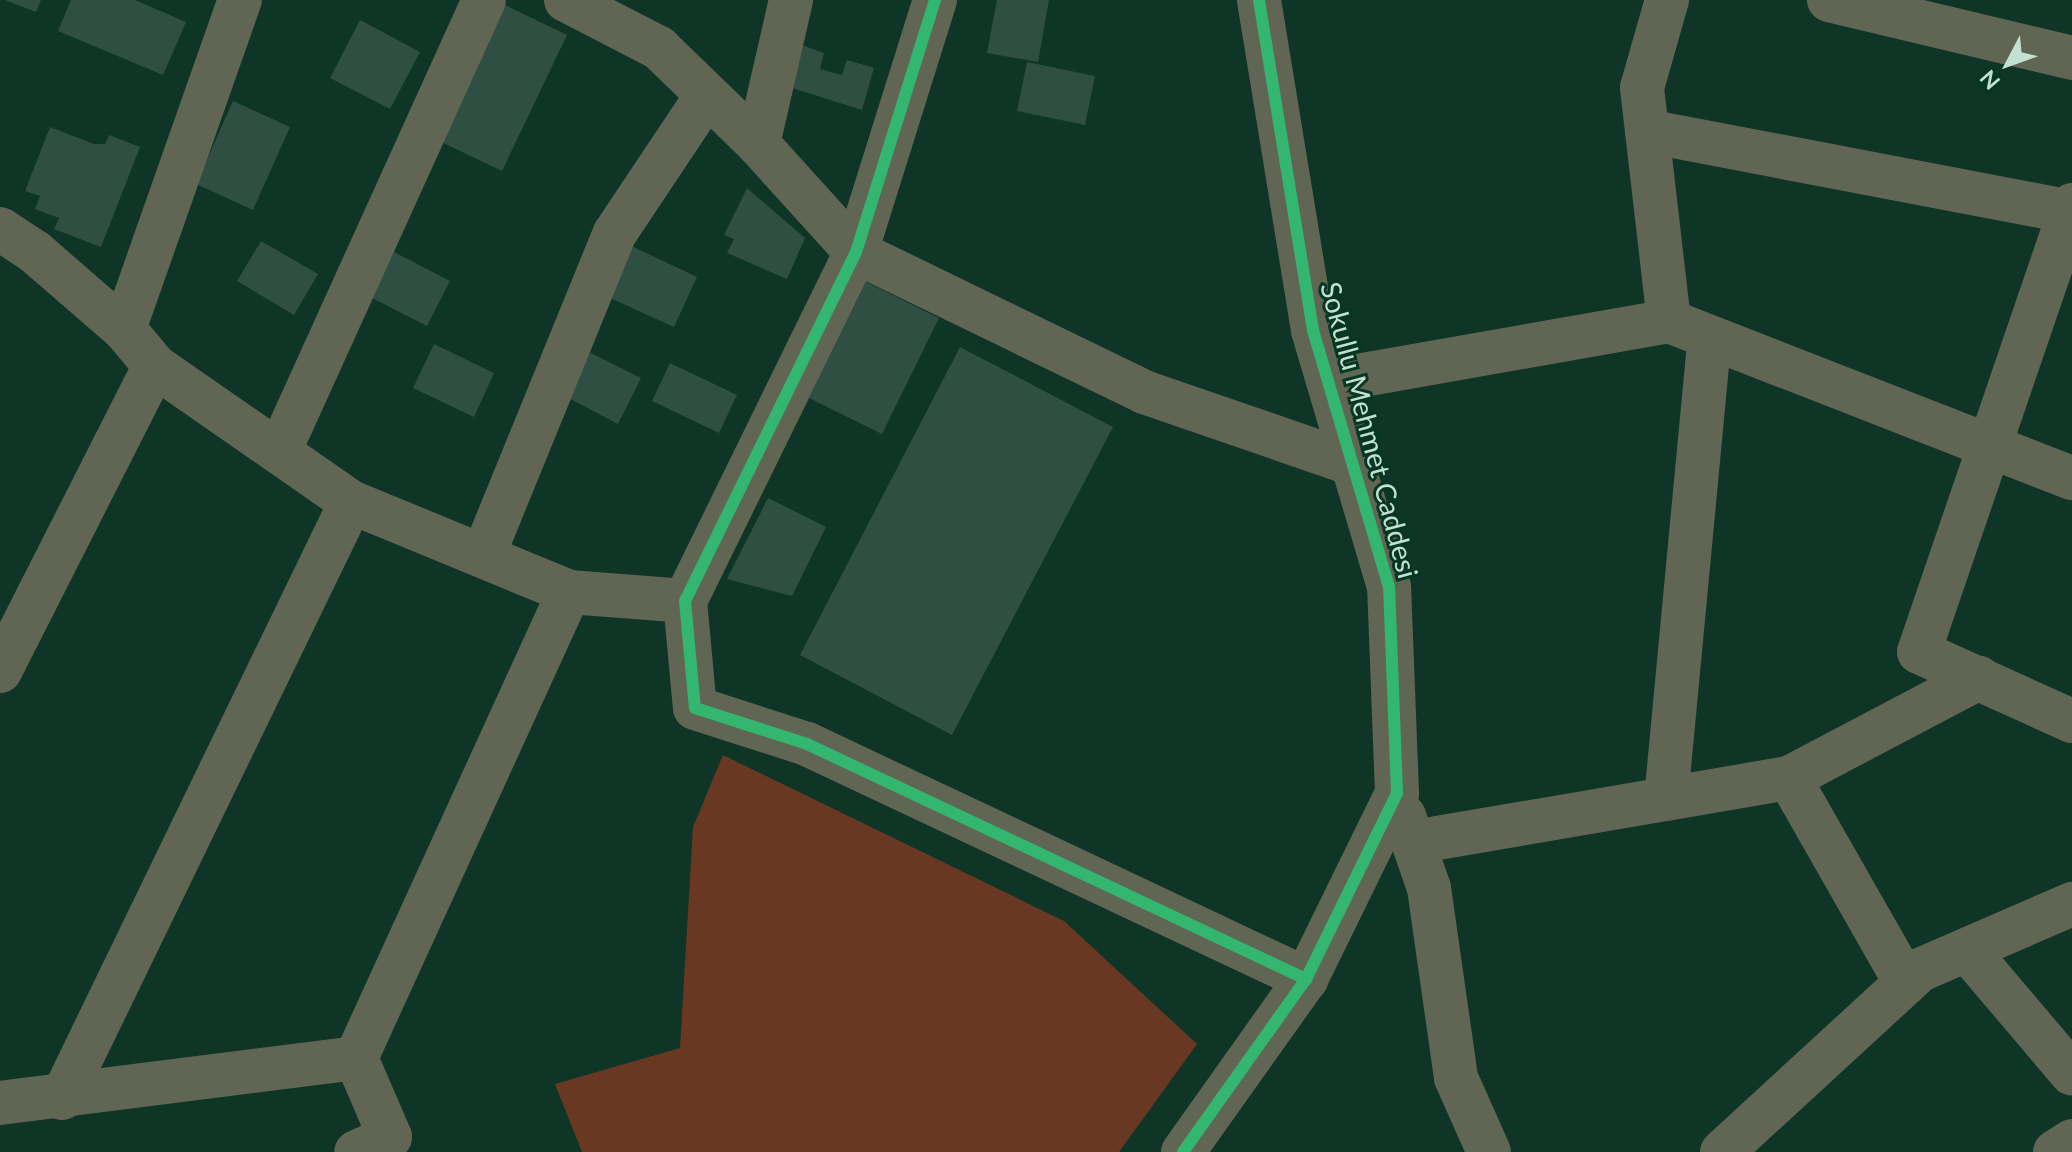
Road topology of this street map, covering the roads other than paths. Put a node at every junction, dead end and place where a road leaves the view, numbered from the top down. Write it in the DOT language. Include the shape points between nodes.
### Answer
graph roads {
  1 [pos="240,0"];
  2 [pos="484,0"];
  3 [pos="566,0"];
  4 [pos="791,0"];
  5 [pos="935,0"];
  6 [pos="1259,0"];
  7 [pos="1667,0"];
  8 [pos="1829,0"];
  9 [pos="2072,58"];
  10 [pos="707,95"];
  11 [pos="1647,131"];
  12 [pos="758,144"];
  13 [pos="2071,210"];
  14 [pos="0,229"];
  15 [pos="856,252"];
  16 [pos="1669,321"];
  17 [pos="124,329"];
  18 [pos="1710,337"];
  19 [pos="155,366"];
  20 [pos="1329,381"];
  21 [pos="1990,444"];
  22 [pos="279,452"];
  23 [pos="1353,464"];
  24 [pos="2072,478"];
  25 [pos="351,502"];
  26 [pos="483,556"];
  27 [pos="569,592"];
  28 [pos="17,600"];
  29 [pos="685,601"];
  30 [pos="0,671"];
  31 [pos="1979,678"];
  32 [pos="2072,721"];
  33 [pos="1789,778"];
  34 [pos="1397,793"];
  35 [pos="1666,799"];
  36 [pos="1414,842"];
  37 [pos="2072,904"];
  38 [pos="1967,950"];
  39 [pos="1306,979"];
  40 [pos="1906,983"];
  41 [pos="356,1058"];
  42 [pos="2072,1074"];
  43 [pos="62,1098"];
  44 [pos="0,1103"];
  45 [pos="2072,1141"];
  46 [pos="356,1152"];
  47 [pos="1183,1152"];
  48 [pos="1489,1152"];
  49 [pos="1722,1152"];
  50 [pos="2055,1152"];
  1 -- 17 [label="street"];
  2 -- 22 [label="street"];
  3 -- 10 [label="street" via="659,48"];
  4 -- 12 [label="street"];
  5 -- 15 [label="street"];
  6 -- 20 [label="street, Sokullu Mehmet Caddesi" via="1313,330"];
  7 -- 11 [label="street" via="1642,88"];
  8 -- 9 [label="street"];
  10 -- 12 [label="street"];
  10 -- 26 [label="street" via="615,233"];
  11 -- 13 [label="street"];
  11 -- 16 [label="street"];
  12 -- 15 [label="street"];
  13 -- 21 [label="street"];
  14 -- 17 [label="street" via="35,252"];
  15 -- 23 [label="street" via="1144,392"];
  15 -- 29 [label="street"];
  16 -- 18 [label="street"];
  16 -- 20 [label="street"];
  17 -- 19 [label="street"];
  18 -- 21 [label="street"];
  18 -- 35 [label="street"];
  19 -- 22 [label="street"];
  19 -- 28 [label="street"];
  20 -- 23 [label="street, Sokullu Mehmet Caddesi"];
  21 -- 24 [label="street"];
  21 -- 31 [label="street" via="1919,652"];
  22 -- 25 [label="street"];
  23 -- 34 [label="street, Sokullu Mehmet Caddesi" via="1389,587"];
  25 -- 26 [label="street"];
  25 -- 43 [label="street"];
  26 -- 27 [label="street"];
  27 -- 29 [label="street"];
  27 -- 41 [label="street"];
  28 -- 30 [label="street"];
  29 -- 39 [label="street" via="695,708 807,744"];
  31 -- 32 [label="street"];
  31 -- 33 [label="street"];
  33 -- 35 [label="street"];
  33 -- 40 [label="street"];
  34 -- 36 [label="street"];
  34 -- 39 [label="street, Sokullu Mehmet Caddesi"];
  35 -- 36 [label="street"];
  36 -- 48 [label="street" via="1429,888 1456,1078"];
  37 -- 38 [label="street"];
  38 -- 40 [label="street" via="1920,970"];
  38 -- 42 [label="street"];
  39 -- 47 [label="street, Sokullu Mehmet Caddesi"];
  40 -- 49 [label="street"];
  41 -- 43 [label="street"];
  41 -- 46 [label="street" via="390,1137"];
  43 -- 44 [label="street"];
  45 -- 50 [label="street"];
}
